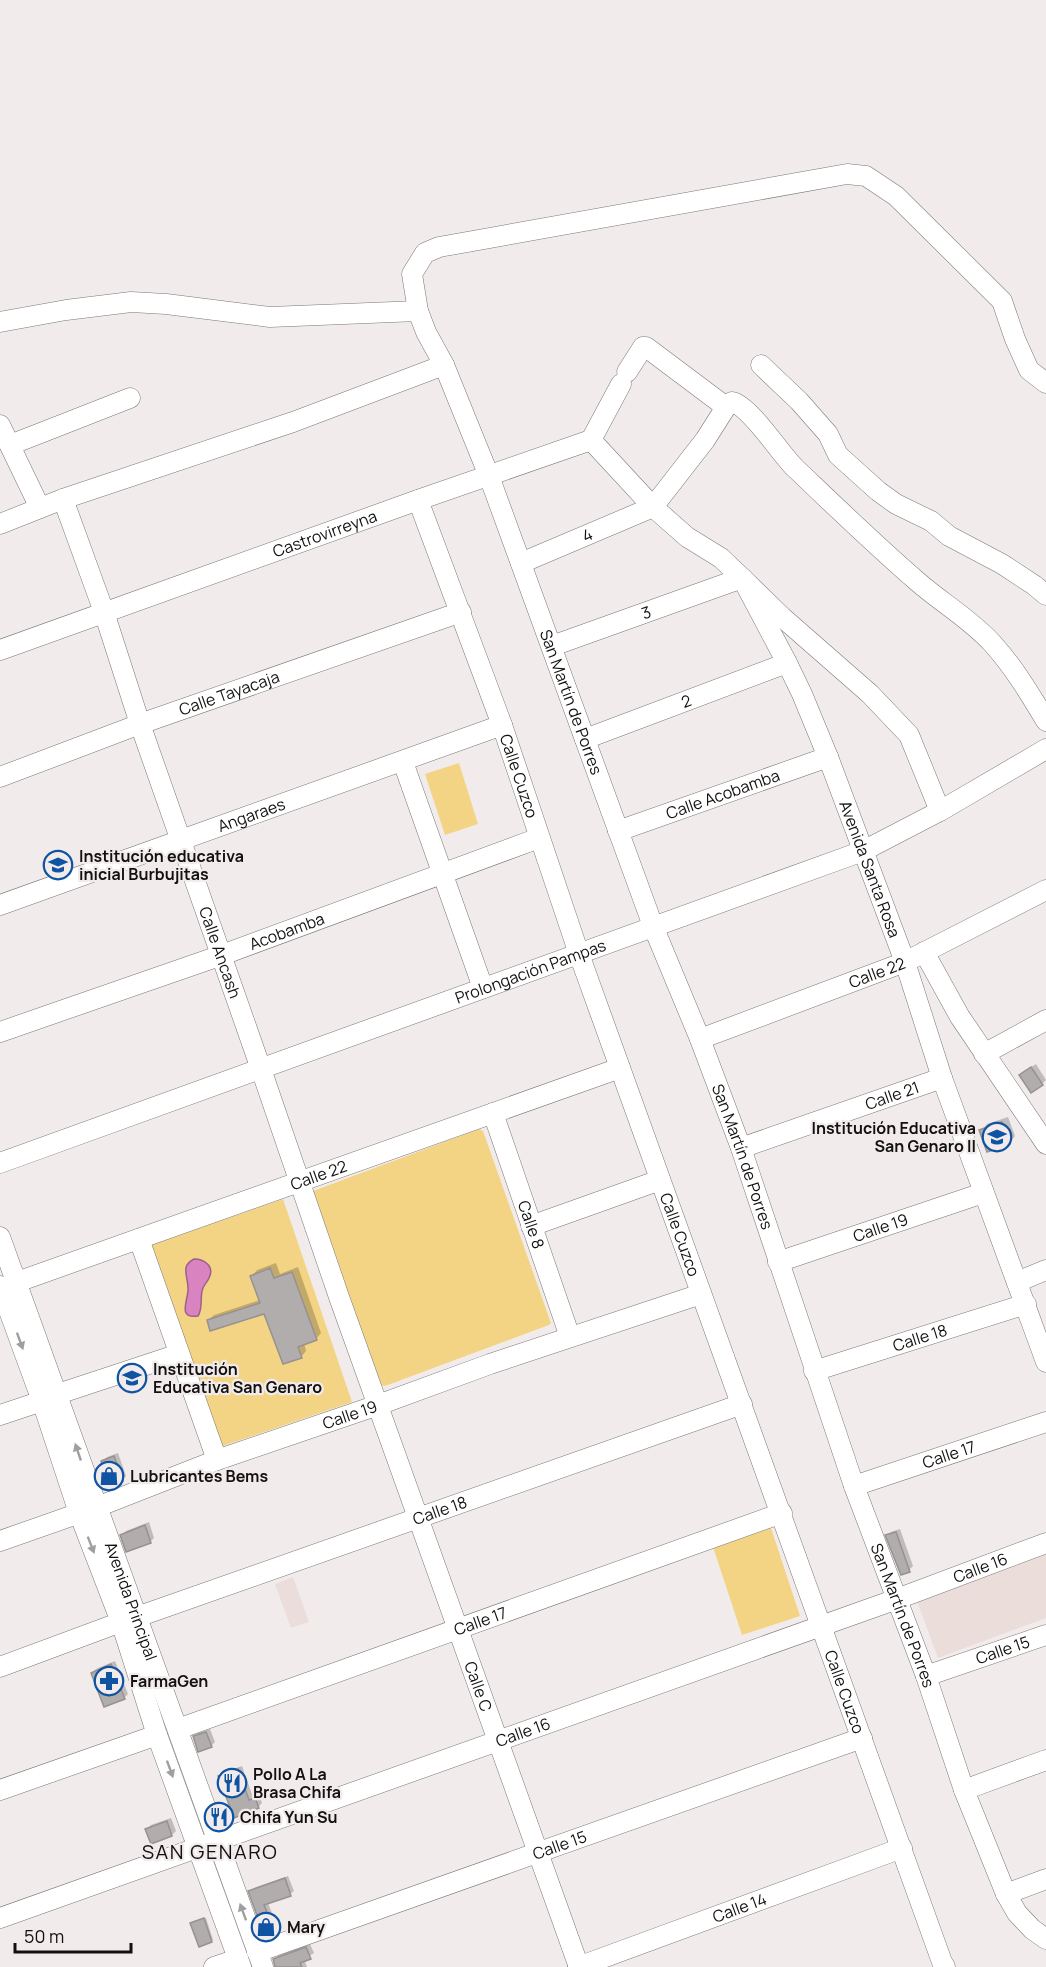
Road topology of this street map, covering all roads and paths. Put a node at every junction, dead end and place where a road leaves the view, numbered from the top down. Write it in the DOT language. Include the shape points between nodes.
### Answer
graph roads {
  1 [pos="418,311"];
  2 [pos="0,322"];
  3 [pos="761,365"];
  4 [pos="445,367"];
  5 [pos="1046,383"];
  6 [pos="130,398"];
  7 [pos="726,407"];
  8 [pos="0,425"];
  9 [pos="591,440"];
  10 [pos="10,445"];
  11 [pos="489,476"];
  12 [pos="63,499"];
  13 [pos="418,500"];
  14 [pos="653,507"];
  15 [pos="40,508"];
  16 [pos="0,524"];
  17 [pos="521,563"];
  18 [pos="742,578"];
  19 [pos="1046,596"];
  20 [pos="104,612"];
  21 [pos="461,612"];
  22 [pos="552,646"];
  23 [pos="0,650"];
  24 [pos="788,663"];
  25 [pos="1046,721"];
  26 [pos="140,724"];
  27 [pos="502,725"];
  28 [pos="585,739"];
  29 [pos="1046,749"];
  30 [pos="828,757"];
  31 [pos="403,762"];
  32 [pos="0,777"];
  33 [pos="940,811"];
  34 [pos="618,831"];
  35 [pos="539,838"];
  36 [pos="181,840"];
  37 [pos="863,850"];
  38 [pos="443,873"];
  39 [pos="1046,890"];
  40 [pos="0,905"];
  41 [pos="653,926"];
  42 [pos="924,952"];
  43 [pos="579,954"];
  44 [pos="222,955"];
  45 [pos="905,962"];
  46 [pos="483,988"];
  47 [pos="1046,1020"];
  48 [pos="0,1032"];
  49 [pos="700,1039"];
  50 [pos="984,1054"];
  51 [pos="620,1068"];
  52 [pos="261,1069"];
  53 [pos="942,1078"];
  54 [pos="493,1113"];
  55 [pos="1046,1144"];
  56 [pos="741,1148"];
  57 [pos="0,1163"];
  58 [pos="660,1180"];
  59 [pos="300,1183"];
  60 [pos="983,1193"];
  61 [pos="531,1226"];
  62 [pos="0,1237"];
  63 [pos="139,1239"];
  64 [pos="778,1262"];
  65 [pos="1046,1270"];
  66 [pos="1017,1282"];
  67 [pos="4,1287"];
  68 [pos="701,1294"];
  69 [pos="1026,1304"];
  70 [pos="570,1338"];
  71 [pos="178,1354"];
  72 [pos="1046,1362"];
  73 [pos="814,1371"];
  74 [pos="50,1398"];
  75 [pos="742,1404"];
  76 [pos="378,1405"];
  77 [pos="0,1415"];
  78 [pos="1046,1422"];
  79 [pos="217,1461"];
  80 [pos="854,1486"];
  81 [pos="88,1510"];
  82 [pos="782,1513"];
  83 [pos="418,1517"];
  84 [pos="0,1541"];
  85 [pos="1046,1543"];
  86 [pos="897,1599"];
  87 [pos="129,1619"];
  88 [pos="822,1625"];
  89 [pos="458,1628"];
  90 [pos="1046,1635"];
  91 [pos="0,1667"];
  92 [pos="927,1676"];
  93 [pos="178,1730"];
  94 [pos="157,1735"];
  95 [pos="862,1738"];
  96 [pos="498,1741"];
  97 [pos="1046,1760"];
  98 [pos="0,1790"];
  99 [pos="964,1790"];
  100 [pos="218,1841"];
  101 [pos="198,1848"];
  102 [pos="902,1848"];
  103 [pos="538,1854"];
  104 [pos="1046,1879"];
  105 [pos="1006,1894"];
  106 [pos="0,1918"];
  107 [pos="1046,1939"];
  108 [pos="260,1959"];
  109 [pos="239,1963"];
  110 [pos="938,1965"];
  111 [pos="214,1967"];
  112 [pos="579,1967"];
  1 -- 2 [label="street" via="270,317 131,302"];
  1 -- 4 [label="street, San Martín de Porres"];
  1 -- 5 [label="street, San Martín de Porres" via="412,274 425,253 439,247 847,174 866,176 896,196 1002,301 1029,370"];
  3 -- 19 [label="street" via="828,434 838,455 878,491 1002,564"];
  4 -- 11 [label="street, San Martín de Porres"];
  4 -- 12 [label="street"];
  6 -- 10 [label="street"];
  7 -- 9 [label="street" via="643,347"];
  7 -- 14 [label="street"];
  7 -- 25 [label="street" via="735,402 746,411 791,464 865,534 992,642"];
  8 -- 10 [label="street"];
  9 -- 11 [label="street, Castrovirreyna"];
  9 -- 14 [label="street, Avenida Santa Rosa"];
  10 -- 15 [label="street"];
  11 -- 13 [label="street, Castrovirreyna"];
  11 -- 17 [label="street, San Martín de Porres"];
  12 -- 15 [label="street"];
  12 -- 20 [label="street, Calle Ancash"];
  13 -- 20 [label="street, Castrovirreyna"];
  13 -- 21 [label="street, Calle Cuzco"];
  14 -- 17 [label="street, 4"];
  14 -- 18 [label="street, Avenida Santa Rosa" via="687,537 722,558"];
  15 -- 16 [label="street"];
  17 -- 22 [label="street, San Martín de Porres"];
  18 -- 22 [label="street, 3"];
  18 -- 24 [label="street, Avenida Santa Rosa"];
  18 -- 33 [label="street" via="870,694 909,735"];
  20 -- 23 [label="street, Castrovirreyna"];
  20 -- 26 [label="street, Calle Ancash"];
  21 -- 26 [label="street, Calle Tayacaja"];
  21 -- 27 [label="street, Calle Cuzco"];
  22 -- 28 [label="street, San Martín de Porres"];
  24 -- 28 [label="street, 2"];
  24 -- 30 [label="street, Avenida Santa Rosa"];
  26 -- 32 [label="street, Calle Tayacaja"];
  26 -- 36 [label="street, Calle Ancash"];
  27 -- 31 [label="street, Angaraes"];
  27 -- 35 [label="street, Calle Cuzco"];
  28 -- 34 [label="street, San Martín de Porres"];
  29 -- 33 [label="street, Prolongación Pampas"];
  30 -- 34 [label="street, Calle Acobamba"];
  30 -- 37 [label="street, Avenida Santa Rosa"];
  31 -- 36 [label="street, Angaraes"];
  31 -- 38 [label="street"];
  33 -- 37 [label="street, Prolongación Pampas"];
  34 -- 41 [label="street, San Martín de Porres"];
  35 -- 38 [label="street, Acobamba"];
  35 -- 43 [label="street, Calle Cuzco"];
  36 -- 40 [label="street, Angaraes"];
  36 -- 44 [label="street, Calle Ancash"];
  37 -- 41 [label="street, Prolongación Pampas"];
  37 -- 45 [label="street, Avenida Santa Rosa"];
  38 -- 44 [label="street, Acobamba"];
  38 -- 46 [label="street"];
  39 -- 42 [label="street, Calle 22"];
  41 -- 43 [label="street, Prolongación Pampas"];
  41 -- 49 [label="street, San Martín de Porres"];
  42 -- 45 [label="street, Calle 22"];
  42 -- 50 [label="street"];
  43 -- 46 [label="street, Prolongación Pampas"];
  43 -- 51 [label="street, Calle Cuzco"];
  44 -- 48 [label="street, Acobamba"];
  44 -- 52 [label="street, Calle Ancash"];
  45 -- 49 [label="street, Calle 22"];
  45 -- 53 [label="street, Avenida Santa Rosa"];
  46 -- 52 [label="street, Prolongación Pampas"];
  47 -- 50 [label="street"];
  49 -- 56 [label="street, San Martín de Porres"];
  50 -- 55 [label="street"];
  51 -- 54 [label="street, Calle 22"];
  51 -- 58 [label="street, Calle Cuzco"];
  52 -- 57 [label="street, Prolongación Pampas"];
  52 -- 59 [label="street, Calle Ancash"];
  53 -- 56 [label="street, Calle 21"];
  53 -- 60 [label="street, Avenida Santa Rosa"];
  54 -- 59 [label="street, Calle 22"];
  54 -- 61 [label="street, Calle 8"];
  56 -- 64 [label="street, San Martín de Porres"];
  58 -- 61 [label="street"];
  58 -- 68 [label="street, Calle Cuzco"];
  59 -- 63 [label="street, Calle 22"];
  59 -- 76 [label="street, Calle Ancash"];
  60 -- 64 [label="street, Calle 19"];
  60 -- 66 [label="street, Avenida Santa Rosa"];
  61 -- 70 [label="street, Calle 8"];
  62 -- 67 [label="street, Avenida Principal"];
  63 -- 67 [label="street, Calle 22"];
  63 -- 71 [label="street"];
  64 -- 73 [label="street, San Martín de Porres"];
  65 -- 66 [label="street"];
  66 -- 69 [label="street, Avenida Santa Rosa"];
  67 -- 74 [label="street, Avenida Principal"];
  68 -- 70 [label="street, Calle 19"];
  68 -- 75 [label="street, Calle Cuzco"];
  69 -- 72 [label="street, Avenida Santa Rosa"];
  69 -- 73 [label="street, Calle 18"];
  70 -- 76 [label="street, Calle 19"];
  71 -- 74 [label="street"];
  71 -- 79 [label="street"];
  73 -- 80 [label="street, San Martín de Porres"];
  74 -- 77 [label="street"];
  74 -- 81 [label="street, Avenida Principal"];
  75 -- 82 [label="street, Calle Cuzco"];
  75 -- 83 [label="street, Calle 18"];
  76 -- 79 [label="street, Calle 19"];
  76 -- 83 [label="street, Calle C"];
  78 -- 80 [label="street, Calle 17"];
  79 -- 81 [label="street, Calle 19"];
  80 -- 86 [label="street, San Martín de Porres"];
  81 -- 84 [label="street, Calle 19"];
  81 -- 87 [label="street, Avenida Principal"];
  82 -- 88 [label="street, Calle Cuzco"];
  82 -- 89 [label="street, Calle 17"];
  83 -- 87 [label="street, Calle 18"];
  83 -- 89 [label="street, Calle C"];
  85 -- 86 [label="street, Calle 16"];
  86 -- 88 [label="street, Calle 16"];
  86 -- 92 [label="street, San Martín de Porres"];
  87 -- 91 [label="street, Calle 18"];
  87 -- 93 [label="street, Avenida Principal"];
  87 -- 94 [label="street, Avenida Principal"];
  88 -- 95 [label="street, Calle Cuzco"];
  88 -- 96 [label="street, Calle 16"];
  89 -- 93 [label="street, Calle 17"];
  89 -- 96 [label="street, Calle C"];
  90 -- 92 [label="street, Calle 15"];
  92 -- 99 [label="street, San Martín de Porres"];
  93 -- 100 [label="street, Avenida Principal"];
  94 -- 98 [label="street"];
  94 -- 101 [label="street, Avenida Principal, one-way"];
  95 -- 102 [label="street, Calle Cuzco"];
  95 -- 103 [label="street, Calle 15"];
  96 -- 100 [label="street, Calle 16"];
  96 -- 103 [label="street, Calle C"];
  97 -- 99 [label="street"];
  99 -- 105 [label="street, San Martín de Porres"];
  100 -- 101 [label="street, Calle 16"];
  108 -- 100 [label="street, Avenida Principal, one-way"];
  101 -- 106 [label="street, Calle 16"];
  101 -- 109 [label="street, Avenida Principal"];
  102 -- 110 [label="street, Calle Cuzco"];
  102 -- 112 [label="street, Calle 14"];
  103 -- 108 [label="street, Calle 15"];
  103 -- 112 [label="street, Calle C"];
  104 -- 105 [label="street"];
  105 -- 107 [label="street, San Martín de Porres" via="1017,1913"];
  109 -- 111 [label="street"];
}
